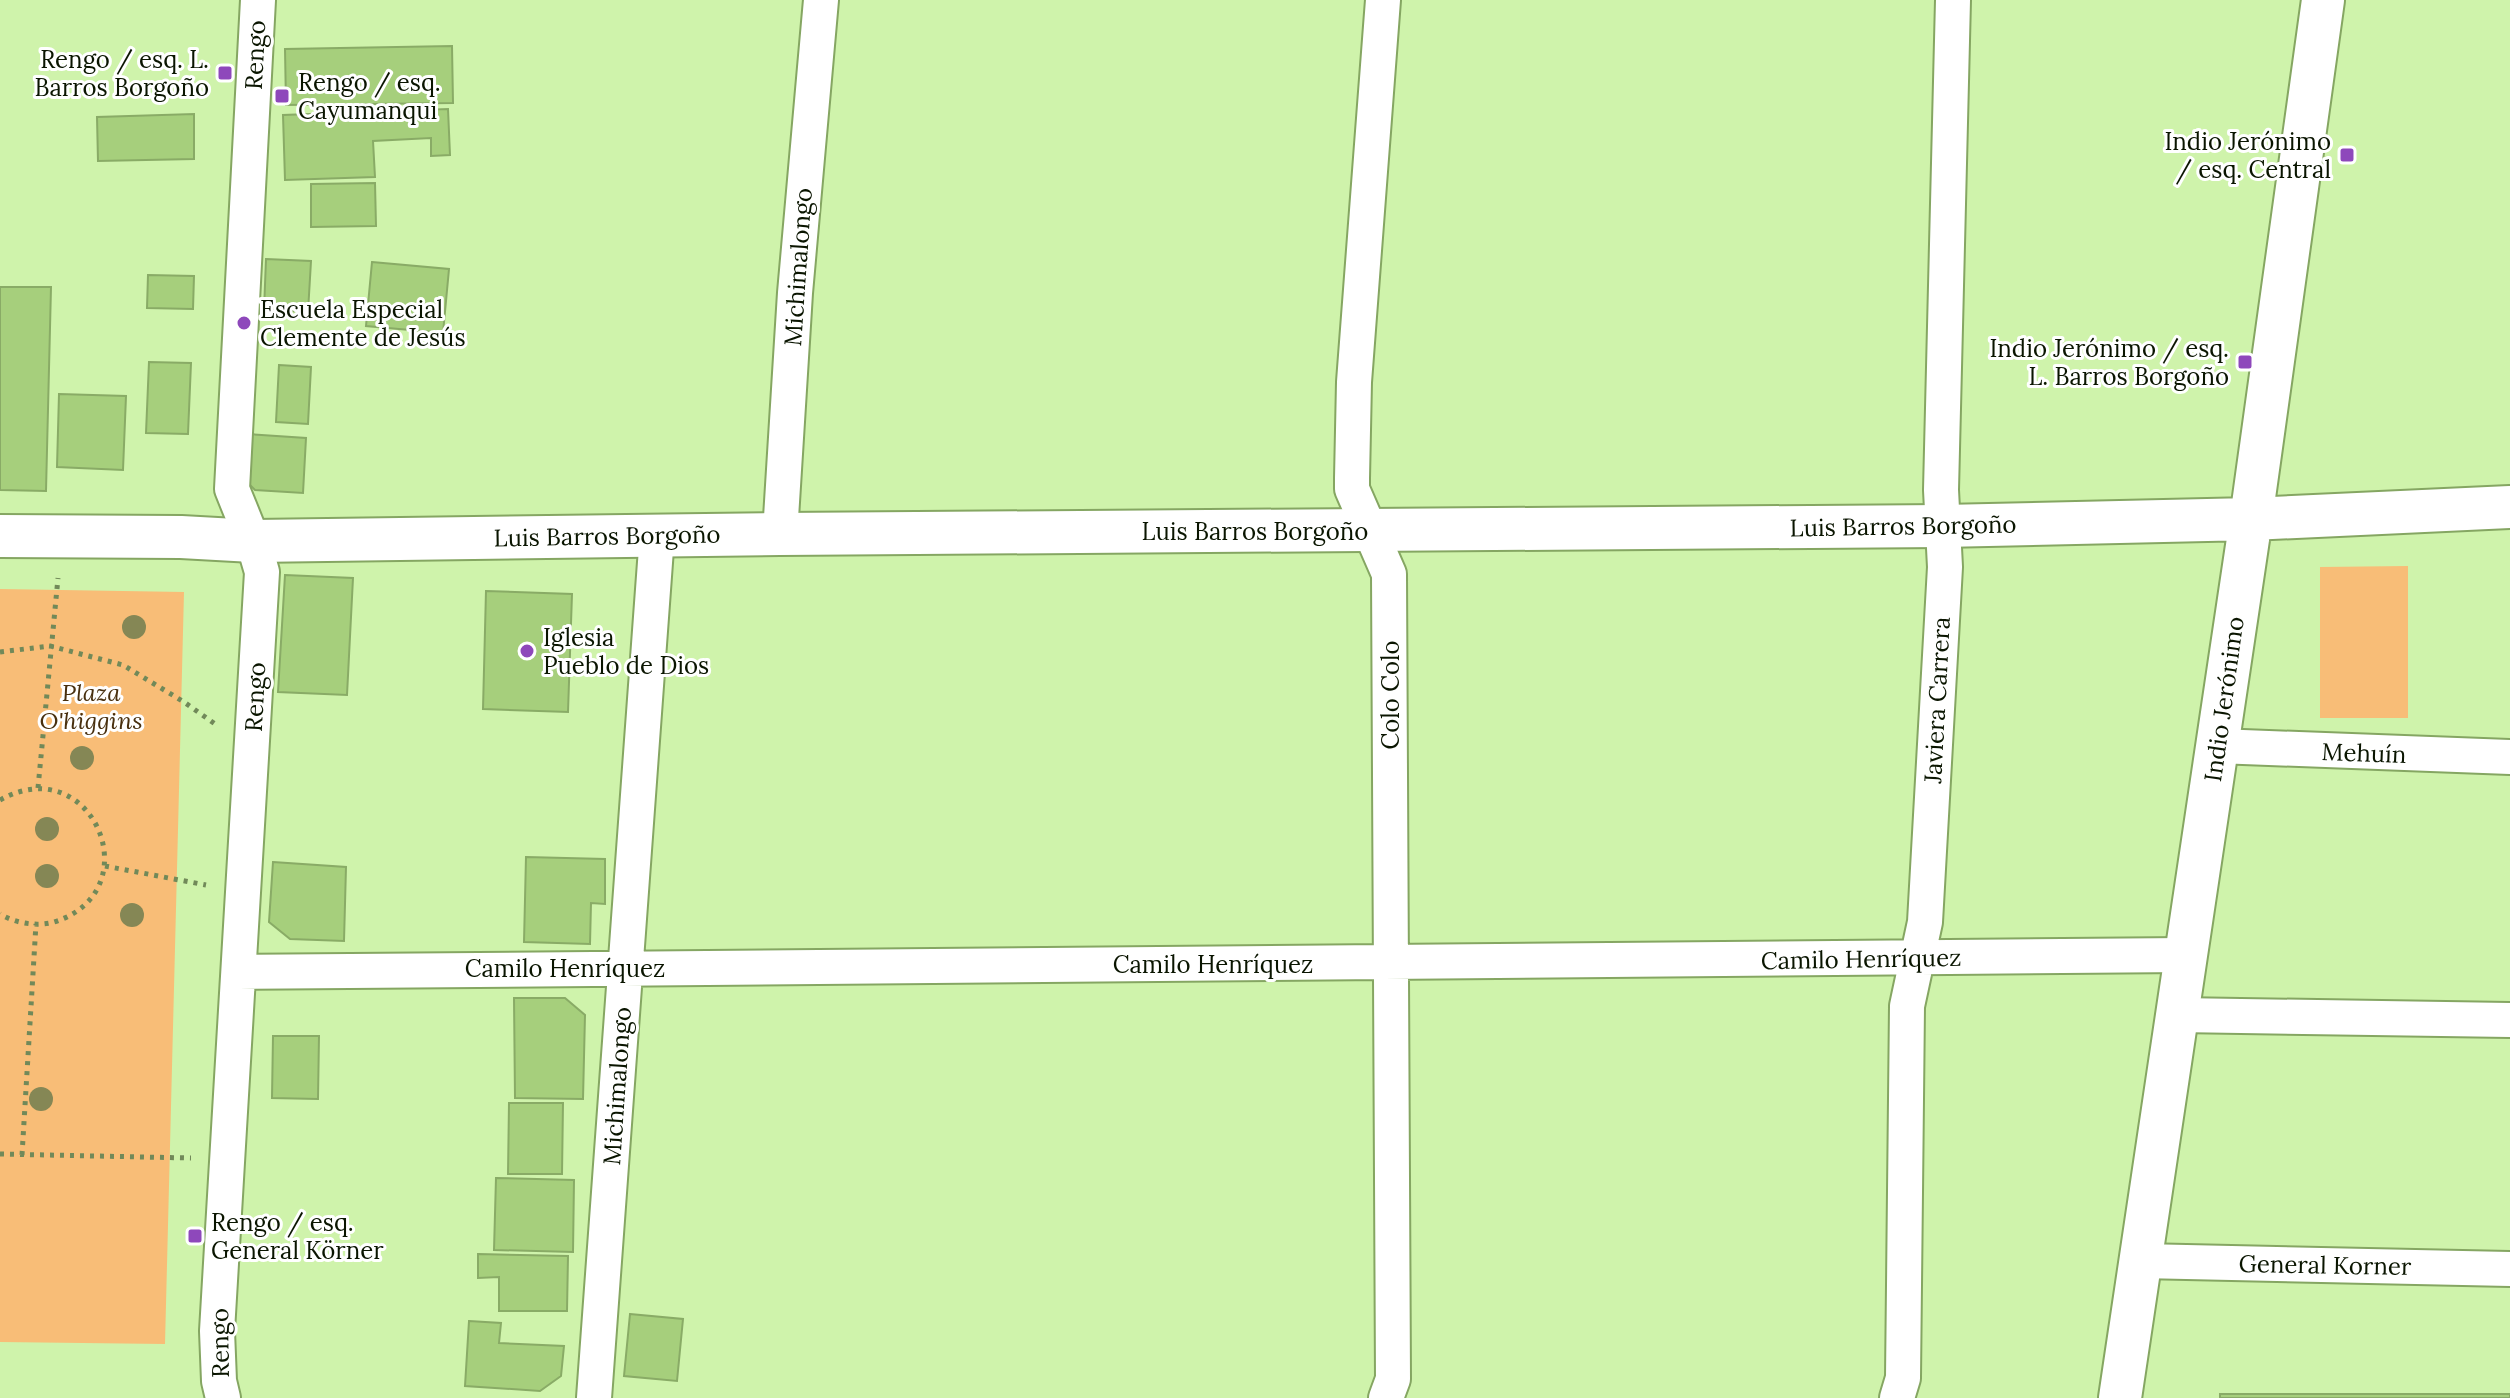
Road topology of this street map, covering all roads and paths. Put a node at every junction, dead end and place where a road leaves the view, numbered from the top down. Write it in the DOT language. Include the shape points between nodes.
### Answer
graph roads {
  1 [pos="258,0"];
  2 [pos="821,0"];
  3 [pos="1383,0"];
  4 [pos="1953,0"];
  5 [pos="2323,0"];
  6 [pos="2510,507"];
  7 [pos="2251,519"];
  8 [pos="1943,526"];
  9 [pos="1370,530"];
  10 [pos="780,534"];
  11 [pos="657,535"];
  12 [pos="0,536"];
  13 [pos="62,536"];
  14 [pos="253,541"];
  15 [pos="50,646"];
  16 [pos="0,652"];
  17 [pos="2217,746"];
  18 [pos="251,751"];
  19 [pos="2510,757"];
  20 [pos="38,788"];
  21 [pos="0,800"];
  22 [pos="105,866"];
  23 [pos="243,892"];
  24 [pos="0,914"];
  25 [pos="36,924"];
  26 [pos="2186,955"];
  27 [pos="1917,958"];
  28 [pos="1391,963"];
  29 [pos="626,968"];
  30 [pos="239,972"];
  31 [pos="2178,1015"];
  32 [pos="2510,1020"];
  33 [pos="0,1154"];
  34 [pos="22,1155"];
  35 [pos="228,1158"];
  36 [pos="2141,1261"];
  37 [pos="2510,1269"];
  38 [pos="223,1398"];
  39 [pos="594,1398"];
  40 [pos="1386,1398"];
  41 [pos="1897,1398"];
  42 [pos="2120,1398"];
  1 -- 14 [label="street, Rengo" via="232,489"];
  2 -- 10 [label="street, Michimalongo"];
  3 -- 9 [label="street, Colo Colo" via="1354,382 1352,489"];
  4 -- 8 [label="street, Javiera Carrera"];
  5 -- 7 [label="street, Indio Jerónimo"];
  6 -- 7 [label="street, Luis Barros Borgoño"];
  7 -- 8 [label="street, Luis Barros Borgoño"];
  7 -- 17 [label="street, Indio Jerónimo"];
  8 -- 9 [label="street, Luis Barros Borgoño"];
  8 -- 27 [label="street, Javiera Carrera" via="1925,922"];
  9 -- 10 [label="street, Luis Barros Borgoño"];
  9 -- 28 [label="street, Colo Colo" via="1389,574"];
  10 -- 11 [label="street, Luis Barros Borgoño"];
  11 -- 14 [label="street, Luis Barros Borgoño"];
  11 -- 29 [label="street, Michimalongo"];
  12 -- 13 [label="street, Luis Barros Borgoño"];
  13 -- 14 [label="street, Luis Barros Borgoño"];
  13 -- 15 [label="path"];
  14 -- 18 [label="street, Rengo" via="262,572"];
  15 -- 16 [label="path"];
  15 -- 18 [label="path" via="123,665"];
  15 -- 20 [label="path"];
  17 -- 19 [label="street, Mehuín"];
  17 -- 26 [label="street, Indio Jerónimo"];
  18 -- 23 [label="street, Rengo"];
  20 -- 21 [label="path"];
  20 -- 22 [label="path" via="61,792 96,821"];
  22 -- 23 [label="path"];
  22 -- 25 [label="path" via="85,905 67,918"];
  23 -- 30 [label="street, Rengo"];
  24 -- 25 [label="path"];
  25 -- 34 [label="path"];
  26 -- 27 [label="street, Camilo Henríquez"];
  26 -- 31 [label="street, Indio Jerónimo"];
  27 -- 28 [label="street, Camilo Henríquez"];
  27 -- 41 [label="street, Javiera Carrera" via="1907,1006 1903,1378"];
  28 -- 29 [label="street, Camilo Henríquez"];
  28 -- 40 [label="street, Colo Colo" via="1393,1379"];
  29 -- 30 [label="street, Camilo Henríquez"];
  29 -- 39 [label="street, Michimalongo"];
  30 -- 35 [label="street, Rengo"];
  31 -- 32 [label="street"];
  31 -- 36 [label="street, Indio Jerónimo"];
  33 -- 34 [label="path"];
  34 -- 35 [label="path"];
  35 -- 38 [label="street, Rengo" via="217,1331"];
  36 -- 37 [label="street, General Korner"];
  36 -- 42 [label="street, Indio Jerónimo"];
}
